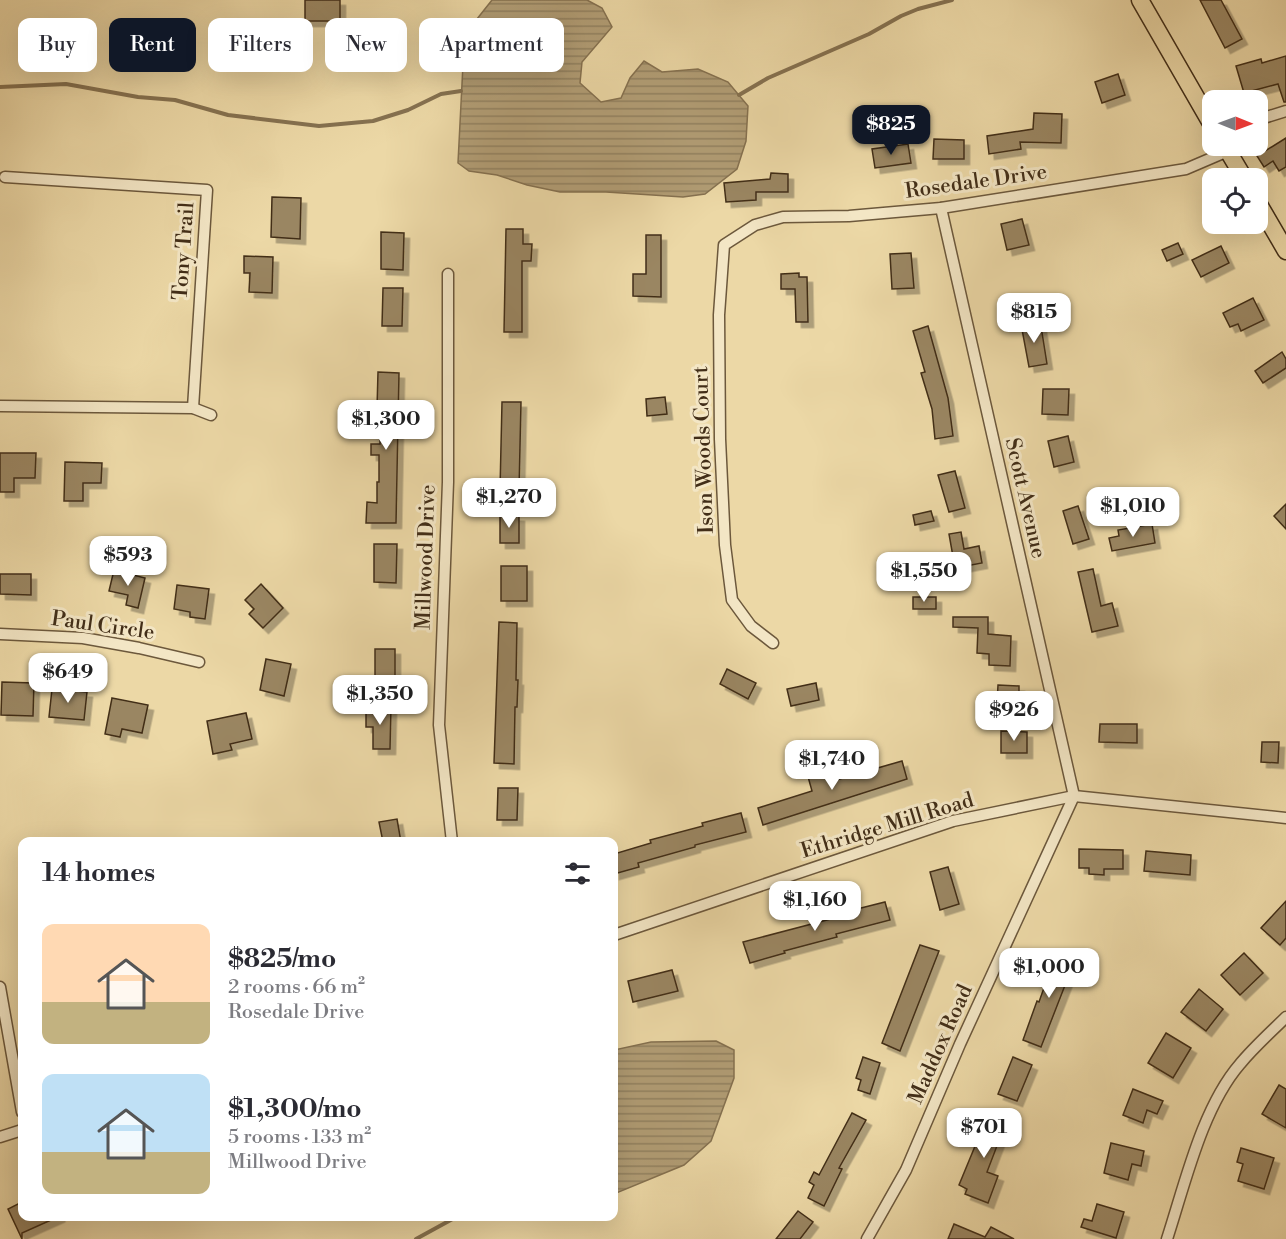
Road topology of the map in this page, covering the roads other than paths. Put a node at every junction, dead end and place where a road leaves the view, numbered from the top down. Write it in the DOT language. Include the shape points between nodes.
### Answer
graph roads {
  1 [pos="1140,0"];
  2 [pos="1202,108"];
  3 [pos="1286,111"];
  4 [pos="1268,117"];
  5 [pos="1210,156"];
  6 [pos="6,177"];
  7 [pos="941,208"];
  8 [pos="1268,220"];
  9 [pos="729,241"];
  10 [pos="1286,251"];
  11 [pos="448,274"];
  12 [pos="0,406"];
  13 [pos="193,408"];
  14 [pos="211,415"];
  15 [pos="0,634"];
  16 [pos="773,644"];
  17 [pos="199,662"];
  18 [pos="1074,796"];
  19 [pos="1286,818"];
  20 [pos="451,837"];
  21 [pos="618,934"];
  22 [pos="0,987"];
  23 [pos="1286,1017"];
  24 [pos="18,1089"];
  25 [pos="18,1131"];
  26 [pos="0,1137"];
  27 [pos="867,1239"];
  28 [pos="1167,1239"];
  1 -- 2 [label="main road"];
  3 -- 4 [label="street"];
  5 -- 7 [label="street, Rosedale Drive" via="1186,168"];
  6 -- 13 [label="street, Tony Trail" via="207,190"];
  7 -- 9 [label="street, Rosedale Drive" via="783,217 755,225"];
  7 -- 18 [label="street, Scott Avenue"];
  8 -- 10 [label="main road"];
  9 -- 16 [label="street, Ison Woods Court" via="724,244 719,315 725,545 732,600 751,626"];
  11 -- 20 [label="street, Millwood Drive" via="448,482 439,725"];
  12 -- 13 [label="street"];
  13 -- 14 [label="street"];
  15 -- 17 [label="street, Paul Circle" via="83,638"];
  18 -- 19 [label="street, Ethridge Mill Road"];
  18 -- 21 [label="street, Ethridge Mill Road" via="953,821"];
  18 -- 27 [label="street, Maddox Road" via="906,1170"];
  22 -- 24 [label="street"];
  23 -- 28 [label="street" via="1239,1065 1218,1097 1196,1148"];
  25 -- 26 [label="street"];
}
